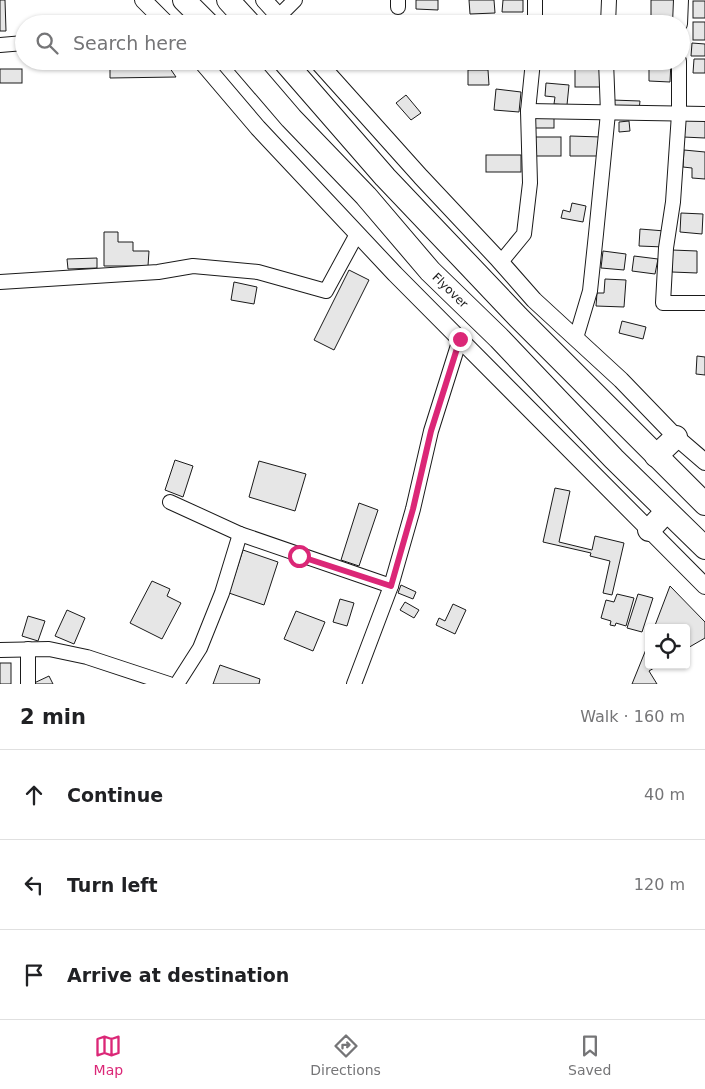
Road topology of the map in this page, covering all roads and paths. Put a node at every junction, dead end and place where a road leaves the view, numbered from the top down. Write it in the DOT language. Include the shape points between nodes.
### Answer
graph roads {
  1 [pos="143,0"];
  2 [pos="184,0"];
  3 [pos="228,0"];
  4 [pos="264,0"];
  5 [pos="295,0"];
  6 [pos="535,0"];
  7 [pos="609,0"];
  8 [pos="681,0"];
  9 [pos="158,15"];
  10 [pos="199,15"];
  11 [pos="242,15"];
  12 [pos="278,15"];
  13 [pos="285,15"];
  14 [pos="535,15"];
  15 [pos="608,15"];
  16 [pos="680,15"];
  17 [pos="15,44"];
  18 [pos="0,45"];
  19 [pos="208,70"];
  20 [pos="250,70"];
  21 [pos="292,70"];
  22 [pos="325,70"];
  23 [pos="532,70"];
  24 [pos="606,70"];
  25 [pos="680,70"];
  26 [pos="528,111"];
  27 [pos="608,113"];
  28 [pos="679,114"];
  29 [pos="705,114"];
  30 [pos="357,234"];
  31 [pos="501,262"];
  32 [pos="0,282"];
  33 [pos="705,303"];
  34 [pos="576,338"];
  35 [pos="460,339"];
  36 [pos="676,437"];
  37 [pos="656,456"];
  38 [pos="704,457"];
  39 [pos="170,502"];
  40 [pos="705,504"];
  41 [pos="666,512"];
  42 [pos="649,530"];
  43 [pos="240,534"];
  44 [pos="705,548"];
  45 [pos="391,586"];
  46 [pos="705,586"];
  47 [pos="28,649"];
  48 [pos="0,650"];
  49 [pos="28,684"];
  50 [pos="169,684"];
  51 [pos="177,684"];
  52 [pos="354,684"];
  1 -- 9 [label="street"];
  2 -- 10 [label="highway"];
  3 -- 11 [label="highway"];
  4 -- 12 [label="street"];
  5 -- 13 [label="street"];
  6 -- 14 [label="street"];
  7 -- 15 [label="street"];
  8 -- 16 [label="street"];
  17 -- 18 [label="street"];
  19 -- 30 [label="street"];
  20 -- 41 [label="highway, Flyover" via="430,271"];
  21 -- 37 [label="highway" via="384,177"];
  22 -- 31 [label="street"];
  23 -- 26 [label="street"];
  24 -- 27 [label="street"];
  25 -- 28 [label="street"];
  26 -- 27 [label="street"];
  26 -- 31 [label="street" via="530,183 524,234"];
  27 -- 28 [label="street"];
  27 -- 34 [label="street" via="590,290"];
  28 -- 29 [label="street"];
  28 -- 33 [label="street" via="663,303"];
  30 -- 32 [label="street" via="326,290 258,272 193,266 158,272"];
  30 -- 35 [label="street"];
  31 -- 34 [label="street" via="534,300"];
  34 -- 36 [label="street"];
  35 -- 42 [label="street"];
  35 -- 45 [label="street" via="431,431"];
  36 -- 37 [label="highway"];
  36 -- 38 [label="street"];
  37 -- 40 [label="highway"];
  39 -- 43 [label="street"];
  41 -- 42 [label="highway"];
  41 -- 44 [label="highway, Flyover"];
  42 -- 46 [label="street"];
  43 -- 45 [label="street"];
  43 -- 51 [label="street" via="200,648"];
  45 -- 52 [label="street"];
  47 -- 48 [label="street"];
  47 -- 49 [label="street"];
  47 -- 50 [label="street" via="49,649 88,657"];
}
